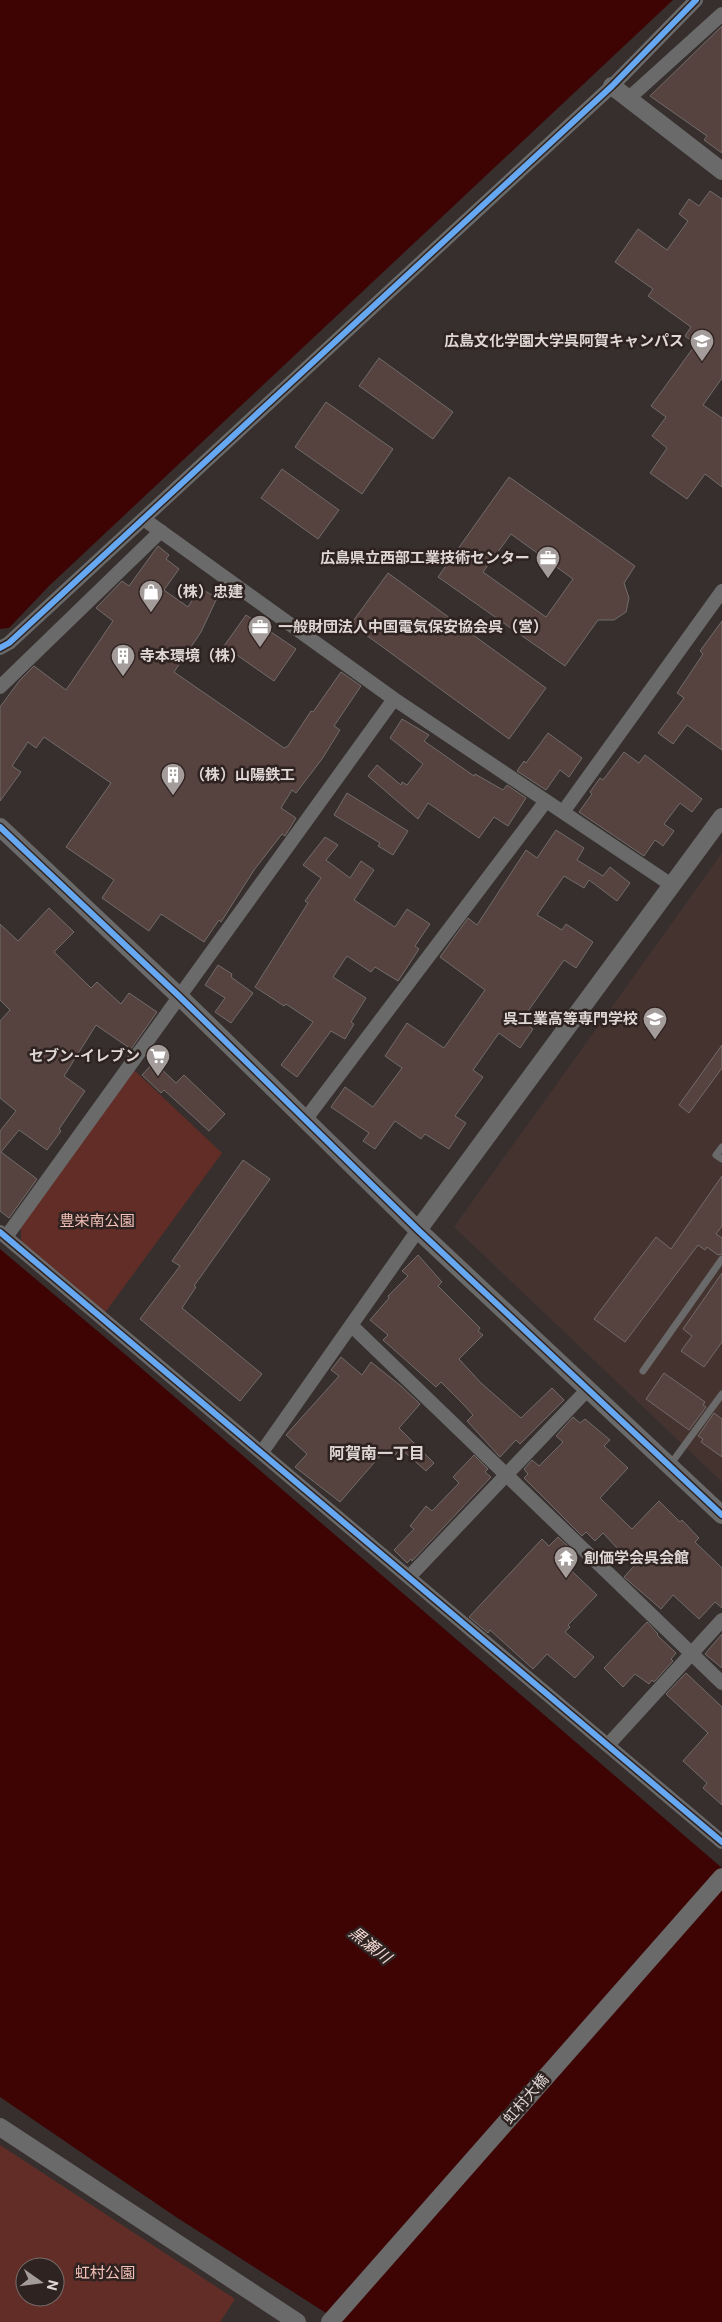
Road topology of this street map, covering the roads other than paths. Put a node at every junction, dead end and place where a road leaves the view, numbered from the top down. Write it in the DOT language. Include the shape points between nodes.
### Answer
graph roads {
  1 [pos="696,0"];
  2 [pos="722,14"];
  3 [pos="612,86"];
  4 [pos="628,99"];
  5 [pos="722,171"];
  6 [pos="145,520"];
  7 [pos="162,531"];
  8 [pos="720,596"];
  9 [pos="0,648"];
  10 [pos="0,687"];
  11 [pos="394,698"];
  12 [pos="546,801"];
  13 [pos="563,812"];
  14 [pos="722,817"];
  15 [pos="0,827"];
  16 [pos="673,886"];
  17 [pos="180,997"];
  18 [pos="305,1120"];
  19 [pos="722,1147"];
  20 [pos="722,1159"];
  21 [pos="418,1230"];
  22 [pos="3,1235"];
  23 [pos="722,1258"];
  24 [pos="352,1326"];
  25 [pos="643,1371"];
  26 [pos="588,1390"];
  27 [pos="722,1394"];
  28 [pos="262,1452"];
  29 [pos="670,1465"];
  30 [pos="506,1476"];
  31 [pos="722,1515"];
  32 [pos="409,1577"];
  33 [pos="722,1620"];
  34 [pos="690,1654"];
  35 [pos="722,1683"];
  36 [pos="608,1745"];
  37 [pos="722,1842"];
  38 [pos="722,1877"];
  39 [pos="0,2127"];
  40 [pos="297,2322"];
  41 [pos="330,2322"];
  1 -- 3 [label="street"];
  2 -- 4 [label="street"];
  3 -- 4 [label="street"];
  3 -- 6 [label="street"];
  4 -- 5 [label="street"];
  6 -- 7 [label="street"];
  6 -- 9 [label="street"];
  7 -- 10 [label="street"];
  7 -- 11 [label="street"];
  8 -- 13 [label="street"];
  11 -- 12 [label="street"];
  11 -- 17 [label="street"];
  12 -- 13 [label="street"];
  12 -- 18 [label="street"];
  13 -- 16 [label="street"];
  14 -- 16 [label="street"];
  15 -- 17 [label="street"];
  16 -- 21 [label="street"];
  17 -- 18 [label="street"];
  17 -- 22 [label="street"];
  18 -- 21 [label="street"];
  19 -- 20 [label="lane" via="716,1155"];
  21 -- 24 [label="street"];
  21 -- 26 [label="street"];
  22 -- 28 [label="street"];
  23 -- 25 [label="lane"];
  24 -- 28 [label="street"];
  24 -- 30 [label="street"];
  26 -- 29 [label="street"];
  26 -- 30 [label="street"];
  27 -- 29 [label="lane"];
  28 -- 32 [label="street"];
  29 -- 31 [label="street"];
  30 -- 32 [label="street"];
  30 -- 34 [label="street"];
  32 -- 36 [label="street"];
  33 -- 34 [label="street"];
  34 -- 35 [label="street"];
  34 -- 36 [label="street"];
  36 -- 37 [label="street"];
  38 -- 41 [label="street, 虹村大橋"];
  39 -- 40 [label="street"];
}
